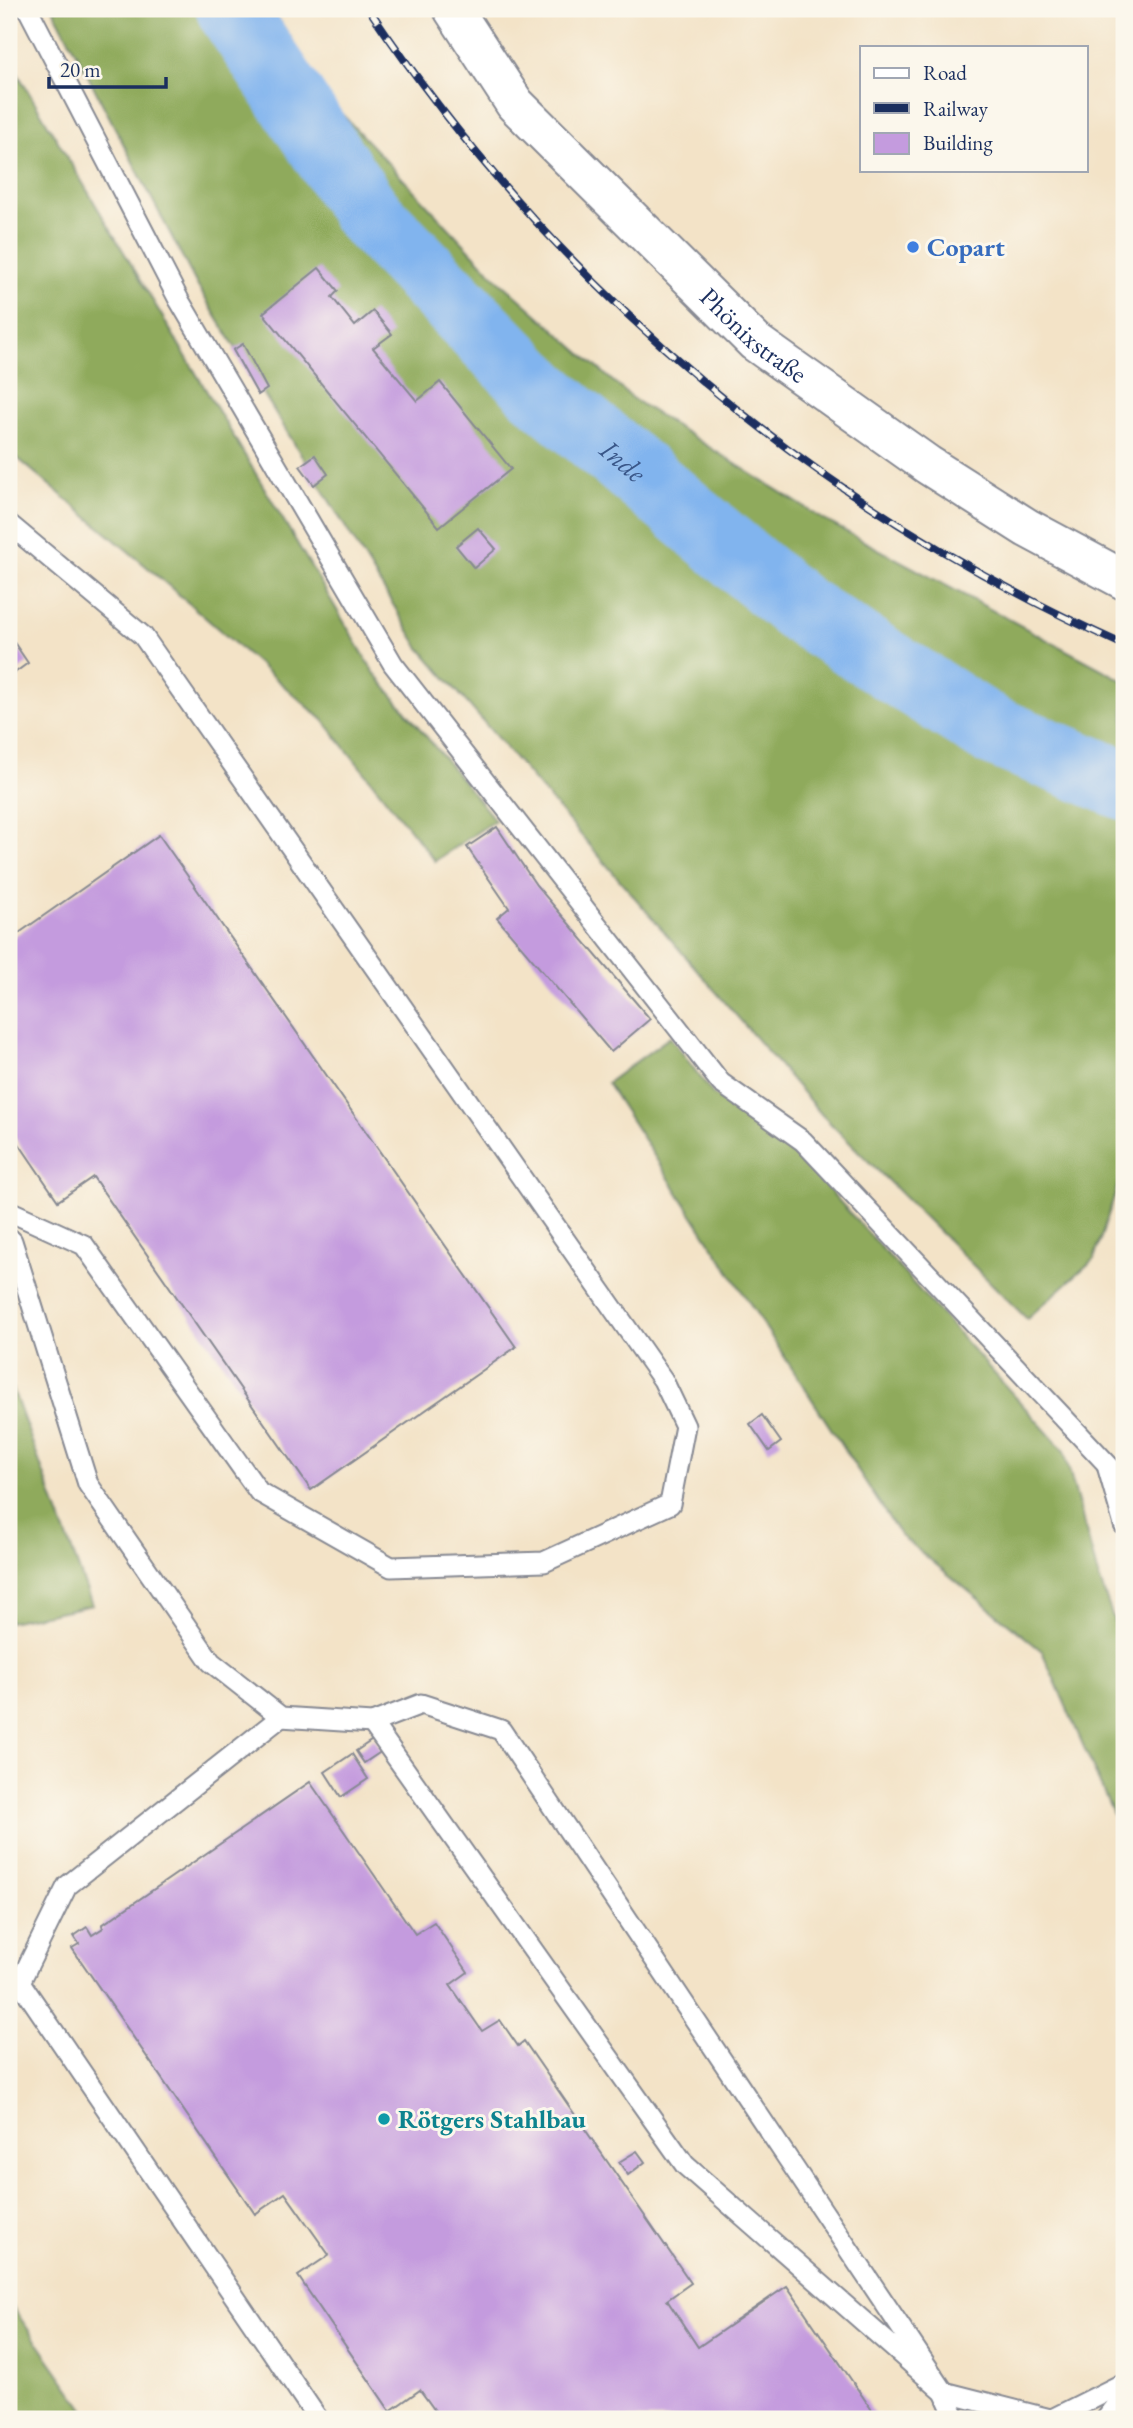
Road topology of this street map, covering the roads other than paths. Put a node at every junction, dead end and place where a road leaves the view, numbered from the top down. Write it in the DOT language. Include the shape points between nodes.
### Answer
graph roads {
  1 [pos="27,9"];
  2 [pos="453,9"];
  3 [pos="9,524"];
  4 [pos="1124,580"];
  5 [pos="9,1211"];
  6 [pos="9,1238"];
  7 [pos="1107,1464"];
  8 [pos="1124,1482"];
  9 [pos="1124,1525"];
  10 [pos="281,1717"];
  11 [pos="372,1723"];
  12 [pos="1124,2383"];
  13 [pos="944,2392"];
  14 [pos="1124,2396"];
  15 [pos="318,2419"];
  16 [pos="956,2419"];
  17 [pos="1051,2419"];
  18 [pos="1106,2419"];
  1 -- 7 [label="lane" via="179,300 393,664 721,1083 803,1141"];
  2 -- 4 [label="main road, Phönixstraße" via="515,104 755,342 928,465 1027,528"];
  3 -- 5 [label="lane" via="143,636 663,1380 685,1426 670,1504 544,1562 391,1567 259,1492 84,1245"];
  6 -- 10 [label="lane" via="88,1484 211,1662"];
  7 -- 8 [label="lane"];
  7 -- 9 [label="lane"];
  10 -- 11 [label="lane"];
  10 -- 15 [label="lane" via="67,1886 20,1982"];
  11 -- 13 [label="lane" via="685,2165"];
  11 -- 13 [label="lane" via="421,1704 501,1730"];
  12 -- 17 [label="lane"];
  13 -- 16 [label="lane"];
  13 -- 17 [label="lane"];
  14 -- 18 [label="lane"];
}
